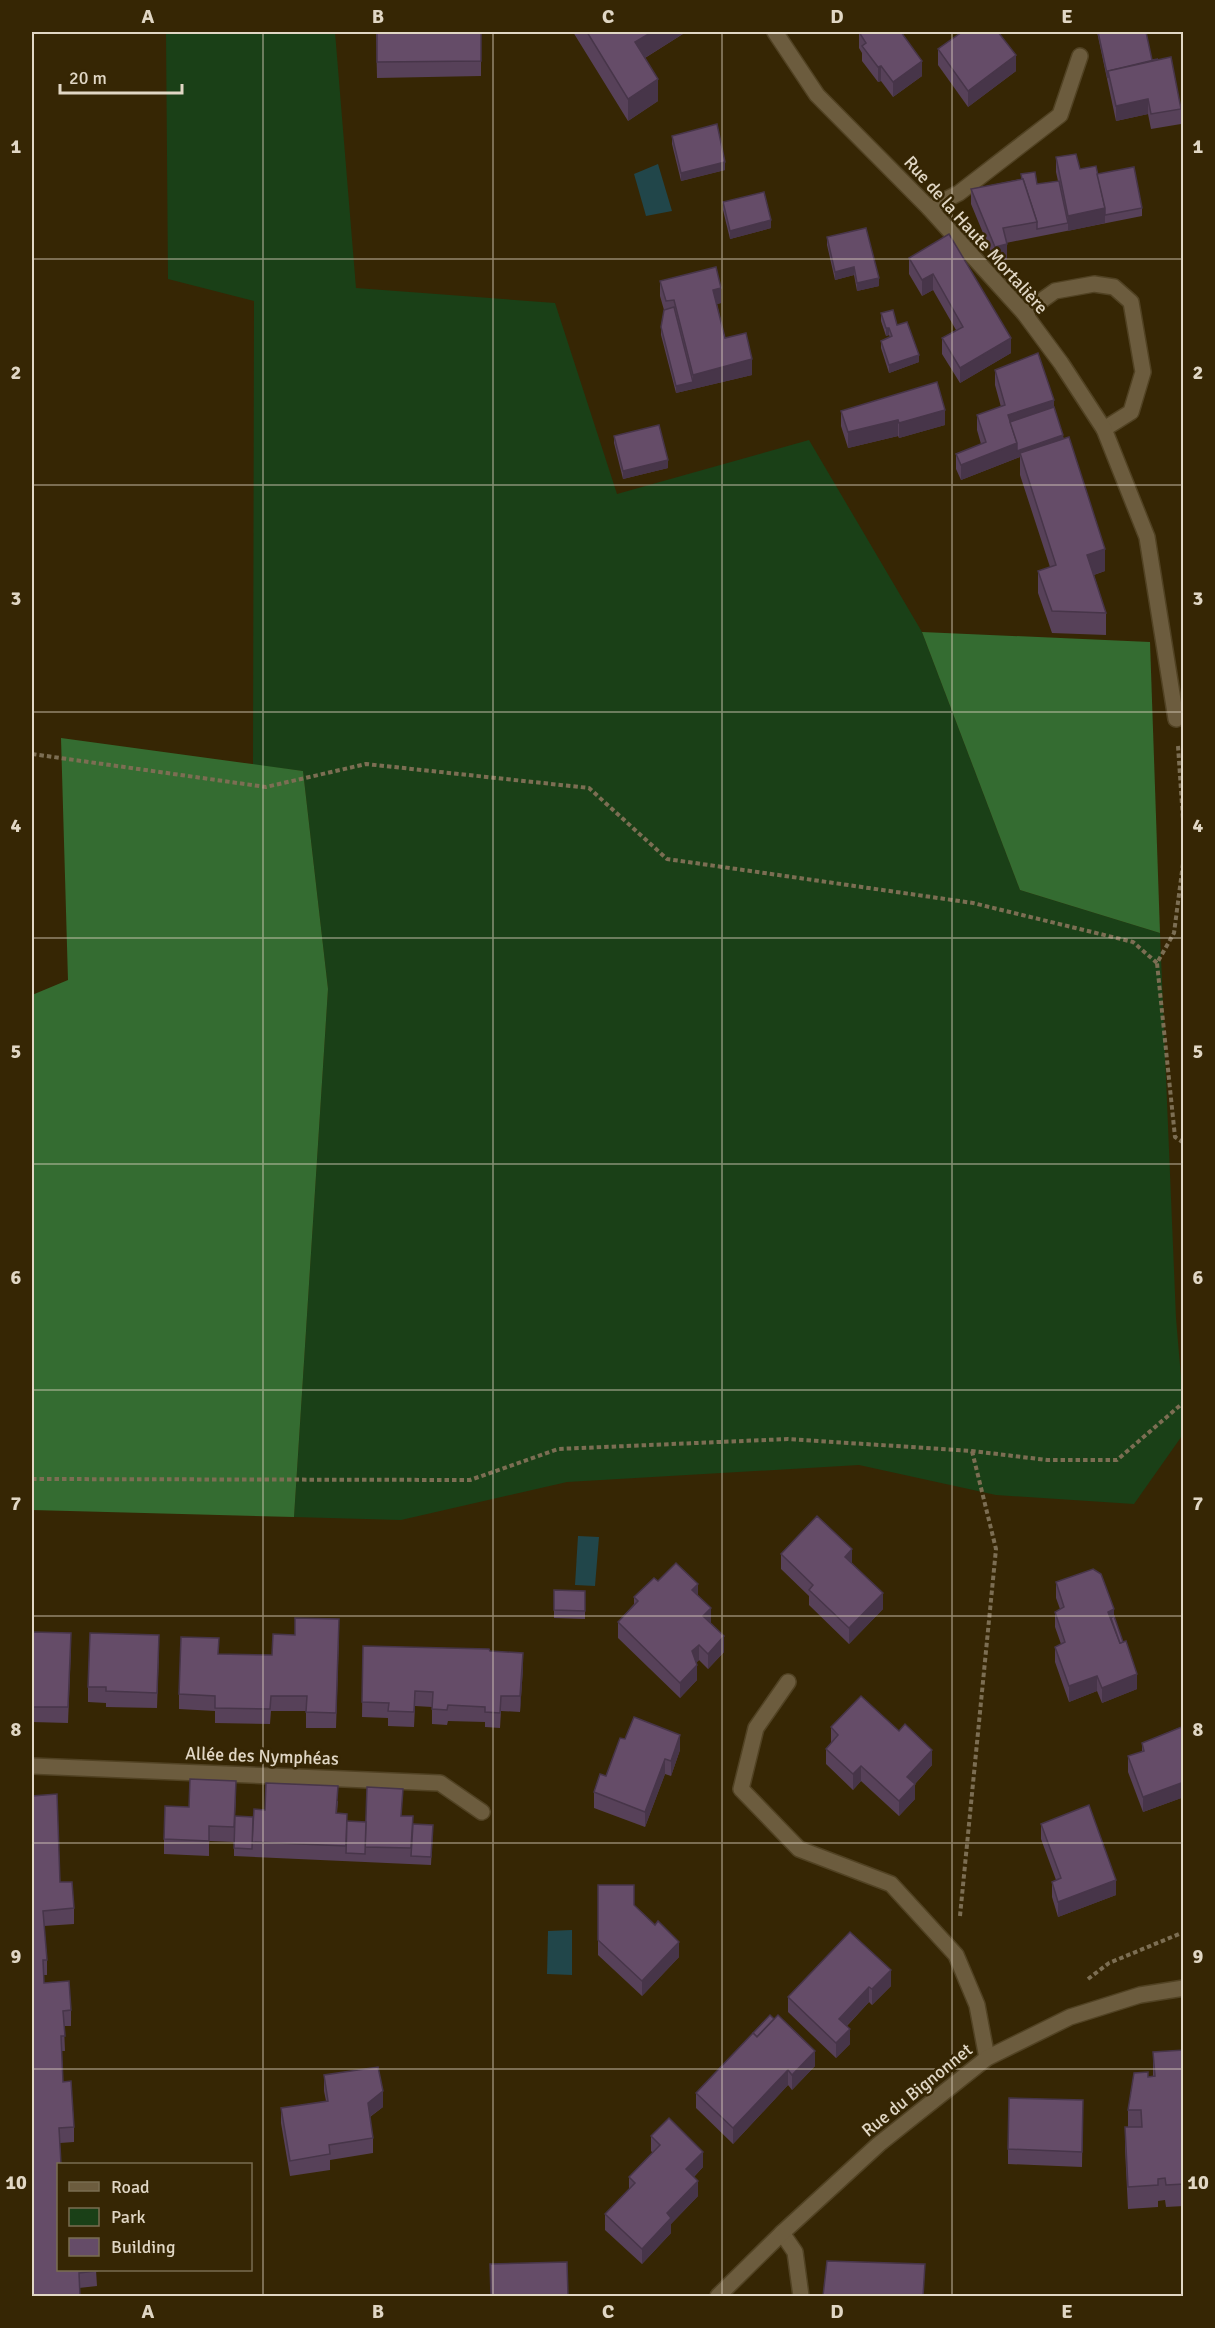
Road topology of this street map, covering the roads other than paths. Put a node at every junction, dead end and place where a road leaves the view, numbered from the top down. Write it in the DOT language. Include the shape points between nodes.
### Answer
graph roads {
  1 [pos="775,32"];
  2 [pos="1080,56"];
  3 [pos="929,208"];
  4 [pos="1024,313"];
  5 [pos="1104,429"];
  6 [pos="1176,719"];
  7 [pos="788,1682"];
  8 [pos="32,1766"];
  9 [pos="482,1812"];
  10 [pos="1184,1988"];
  11 [pos="987,2058"];
  12 [pos="782,2233"];
  13 [pos="718,2296"];
  14 [pos="801,2296"];
  1 -- 3 [label="street, Rue de la Haute Mortalière" via="817,94"];
  2 -- 3 [label="street" via="1060,115 959,193"];
  3 -- 4 [label="street, Rue de la Haute Mortalière"];
  4 -- 5 [label="street, Rue de la Haute Mortalière"];
  4 -- 5 [label="street" via="1055,291 1094,284 1113,287 1131,302 1143,372 1131,412"];
  5 -- 6 [label="street, Rue de la Haute Mortalière" via="1147,537"];
  7 -- 11 [label="street" via="756,1728 741,1789 799,1849 891,1884 956,1955 977,2005"];
  8 -- 9 [label="street, Allée des Nymphéas" via="440,1783"];
  10 -- 11 [label="street, Rue du Bignonnet" via="1140,1995 1070,2017"];
  11 -- 12 [label="street, Rue du Bignonnet" via="879,2144"];
  12 -- 13 [label="street, Rue du Bignonnet"];
  12 -- 14 [label="street" via="795,2252"];
}
